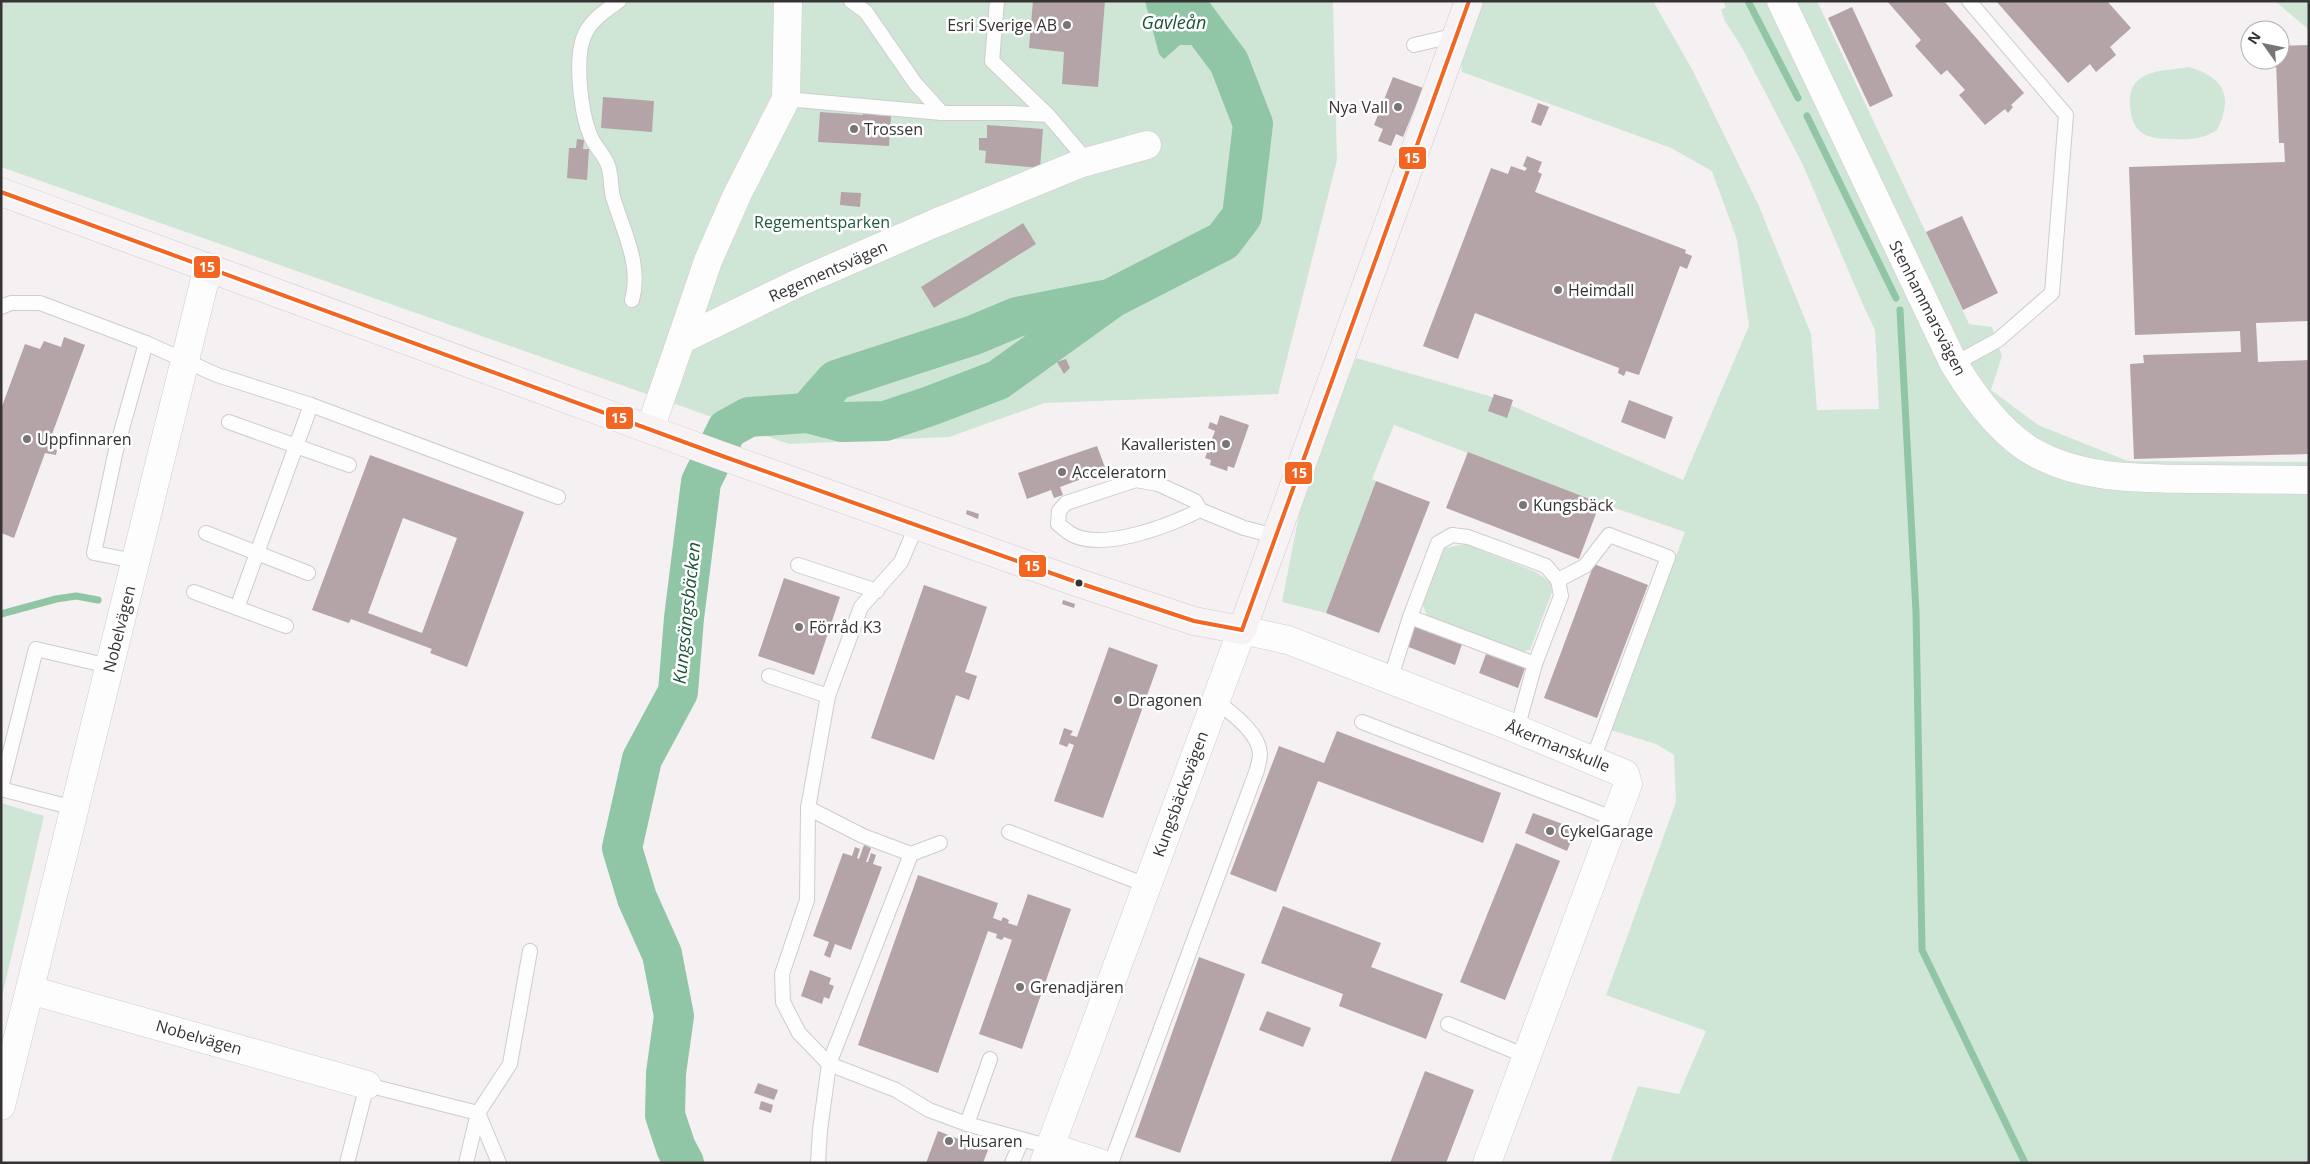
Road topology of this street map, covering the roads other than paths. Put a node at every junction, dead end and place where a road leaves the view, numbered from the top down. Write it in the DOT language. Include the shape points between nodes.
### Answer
graph roads {
  1 [pos="619,1"];
  2 [pos="788,1"];
  3 [pos="851,1"];
  4 [pos="997,1"];
  5 [pos="1469,1"];
  6 [pos="1782,1"];
  7 [pos="1969,1"];
  8 [pos="1457,35"];
  9 [pos="1414,44"];
  10 [pos="786,99"];
  11 [pos="942,113"];
  12 [pos="1048,115"];
  13 [pos="1147,145"];
  14 [pos="1088,162"];
  15 [pos="1,192"];
  16 [pos="208,267"];
  17 [pos="632,300"];
  18 [pos="1,307"];
  19 [pos="681,340"];
  20 [pos="146,343"];
  21 [pos="185,359"];
  22 [pos="1954,364"];
  23 [pos="311,406"];
  24 [pos="229,422"];
  25 [pos="650,430"];
  26 [pos="296,446"];
  27 [pos="349,465"];
  28 [pos="2309,480"];
  29 [pos="558,497"];
  30 [pos="1200,510"];
  31 [pos="916,524"];
  32 [pos="206,533"];
  33 [pos="1275,536"];
  34 [pos="257,553"];
  35 [pos="135,561"];
  36 [pos="798,566"];
  37 [pos="308,573"];
  38 [pos="1558,580"];
  39 [pos="877,591"];
  40 [pos="194,592"];
  41 [pos="237,608"];
  42 [pos="1410,618"];
  43 [pos="286,626"];
  44 [pos="1242,630"];
  45 [pos="1536,664"];
  46 [pos="110,666"];
  47 [pos="769,676"];
  48 [pos="1390,680"];
  49 [pos="828,696"];
  50 [pos="1215,700"];
  51 [pos="1362,722"];
  52 [pos="1517,728"];
  53 [pos="1592,759"];
  54 [pos="1,788"];
  55 [pos="74,808"];
  56 [pos="808,808"];
  57 [pos="1615,819"];
  58 [pos="1009,832"];
  59 [pos="940,843"];
  60 [pos="911,854"];
  61 [pos="1146,885"];
  62 [pos="530,951"];
  63 [pos="30,990"];
  64 [pos="1448,1024"];
  65 [pos="1526,1056"];
  66 [pos="990,1059"];
  67 [pos="829,1064"];
  68 [pos="367,1085"];
  69 [pos="1,1106"];
  70 [pos="478,1114"];
  71 [pos="967,1124"];
  72 [pos="1022,1140"];
  73 [pos="1047,1155"];
  74 [pos="347,1163"];
  75 [pos="466,1163"];
  76 [pos="500,1163"];
  77 [pos="818,1163"];
  78 [pos="1012,1163"];
  79 [pos="1100,1163"];
  80 [pos="1111,1163"];
  81 [pos="1487,1163"];
  1 -- 17 [label="lane" via="600,14 585,33 579,81 591,137 608,165 613,196 635,269 636,285"];
  2 -- 10 [label="street"];
  3 -- 11 [label="lane" via="866,12 915,83"];
  4 -- 12 [label="lane" via="992,61"];
  5 -- 8 [label="street, Kungsbäcksvägen"];
  6 -- 22 [label="street, Stenhammarsvägen"];
  7 -- 22 [label="lane" via="2066,115 2052,293 1998,340"];
  8 -- 9 [label="lane"];
  8 -- 33 [label="street, Kungsbäcksvägen"];
  10 -- 11 [label="lane"];
  10 -- 19 [label="street" via="708,261"];
  11 -- 12 [label="lane"];
  12 -- 14 [label="lane"];
  13 -- 14 [label="street, Regementsvägen"];
  14 -- 19 [label="street, Regementsvägen" via="798,283"];
  15 -- 16 [label="street"];
  16 -- 21 [label="street, Nobelvägen"];
  16 -- 25 [label="street"];
  18 -- 20 [label="lane" via="11,303 40,303"];
  19 -- 25 [label="street"];
  20 -- 21 [label="lane"];
  20 -- 35 [label="lane" via="116,450 94,552"];
  21 -- 23 [label="lane" via="217,375"];
  21 -- 35 [label="street, Nobelvägen"];
  22 -- 28 [label="street, Stenhammarsvägen" via="1996,422 2035,453 2071,467 2138,479"];
  23 -- 26 [label="lane"];
  23 -- 29 [label="lane"];
  24 -- 26 [label="lane"];
  25 -- 31 [label="street"];
  26 -- 27 [label="lane"];
  26 -- 34 [label="lane"];
  30 -- 30 [label="lane" via="1195,501 1158,484 1136,480 1066,503 1059,511 1058,524 1072,534 1097,540 1144,533 1176,523"];
  30 -- 33 [label="lane" via="1244,528"];
  31 -- 39 [label="lane" via="901,562"];
  31 -- 44 [label="street" via="1194,621"];
  32 -- 34 [label="lane"];
  33 -- 44 [label="street, Kungsbäcksvägen"];
  34 -- 37 [label="lane"];
  34 -- 41 [label="lane"];
  35 -- 46 [label="street, Nobelvägen"];
  36 -- 39 [label="lane"];
  38 -- 42 [label="lane" via="1546,566 1468,537 1452,535 1438,543"];
  38 -- 45 [label="lane" via="1561,596"];
  38 -- 53 [label="lane" via="1585,566 1609,535 1668,557"];
  39 -- 49 [label="lane" via="861,607"];
  40 -- 41 [label="lane"];
  41 -- 43 [label="lane"];
  42 -- 45 [label="lane"];
  42 -- 48 [label="lane"];
  44 -- 48 [label="street, Åkermanskulle" via="1288,640"];
  44 -- 50 [label="street, Kungsbäcksvägen"];
  45 -- 52 [label="lane"];
  46 -- 54 [label="lane" via="36,650"];
  46 -- 55 [label="street, Nobelvägen"];
  47 -- 49 [label="lane"];
  48 -- 52 [label="street, Åkermanskulle"];
  49 -- 56 [label="lane"];
  50 -- 61 [label="street, Kungsbäcksvägen"];
  50 -- 80 [label="lane" via="1254,738 1260,754 1257,770"];
  51 -- 57 [label="lane"];
  52 -- 53 [label="street, Åkermanskulle"];
  53 -- 57 [label="street, Åkermanskulle" via="1625,774 1628,784"];
  54 -- 55 [label="lane"];
  55 -- 63 [label="street, Nobelvägen"];
  56 -- 60 [label="lane" via="863,836"];
  56 -- 67 [label="lane" via="807,900 782,974 782,1002 799,1033"];
  57 -- 65 [label="street, Åkermanskulle"];
  58 -- 61 [label="lane"];
  59 -- 60 [label="lane"];
  60 -- 67 [label="lane"];
  61 -- 73 [label="street, Kungsbäcksvägen"];
  62 -- 70 [label="lane" via="510,1064"];
  63 -- 68 [label="street, Nobelvägen"];
  63 -- 69 [label="street, Nobelvägen"];
  64 -- 65 [label="lane"];
  65 -- 81 [label="street, Åkermanskulle"];
  66 -- 71 [label="lane"];
  67 -- 71 [label="lane" via="896,1090 929,1110"];
  67 -- 77 [label="lane"];
  68 -- 70 [label="lane"];
  68 -- 74 [label="lane"];
  70 -- 75 [label="lane"];
  70 -- 76 [label="lane"];
  71 -- 72 [label="lane"];
  72 -- 73 [label="lane"];
  72 -- 78 [label="lane"];
  73 -- 79 [label="street"];
}
